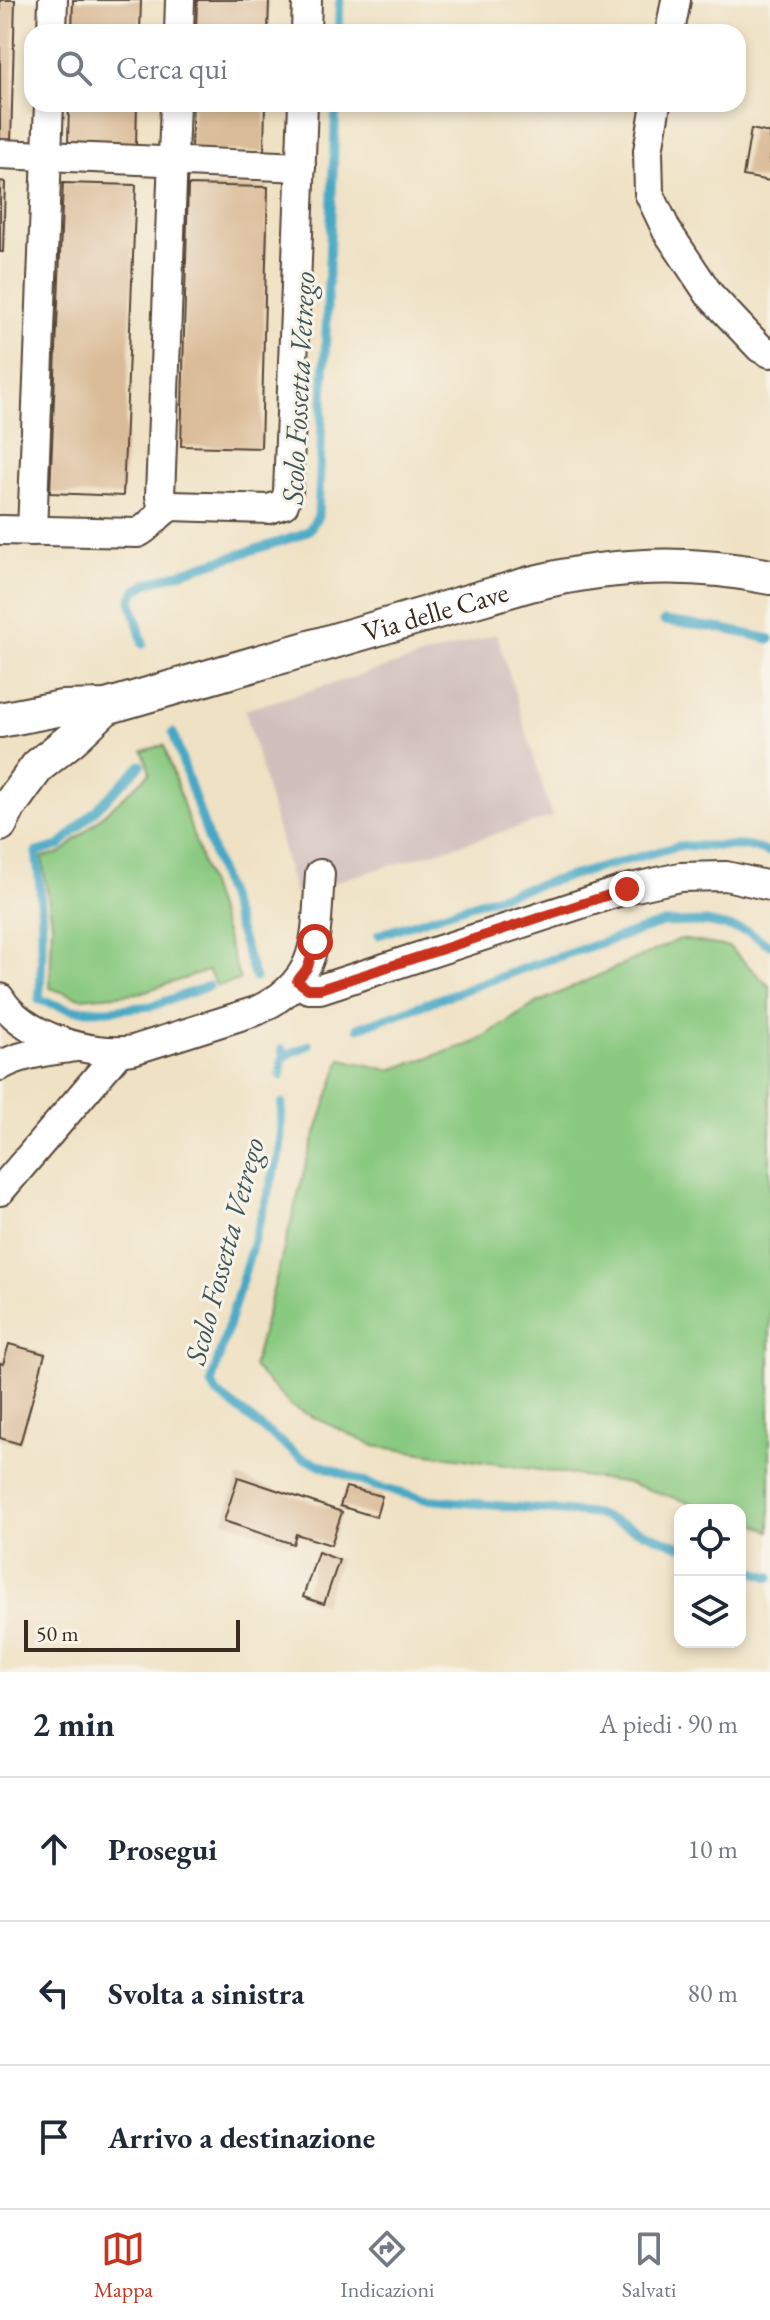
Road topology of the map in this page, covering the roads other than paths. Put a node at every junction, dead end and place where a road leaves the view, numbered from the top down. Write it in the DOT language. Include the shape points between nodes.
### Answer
graph roads {
  1 [pos="53,0"];
  2 [pos="180,0"];
  3 [pos="307,0"];
  4 [pos="676,0"];
  5 [pos="52,24"];
  6 [pos="179,24"];
  7 [pos="306,24"];
  8 [pos="672,24"];
  9 [pos="49,112"];
  10 [pos="175,112"];
  11 [pos="303,112"];
  12 [pos="655,112"];
  13 [pos="0,154"];
  14 [pos="46,156"];
  15 [pos="173,161"];
  16 [pos="301,167"];
  17 [pos="770,353"];
  18 [pos="163,510"];
  19 [pos="0,530"];
  20 [pos="32,531"];
  21 [pos="770,577"];
  22 [pos="106,707"];
  23 [pos="0,720"];
  24 [pos="0,824"];
  25 [pos="320,874"];
  26 [pos="770,886"];
  27 [pos="297,981"];
  28 [pos="0,998"];
  29 [pos="78,1046"];
  30 [pos="119,1052"];
  31 [pos="0,1066"];
  32 [pos="0,1191"];
  1 -- 5 [label="street"];
  2 -- 6 [label="street"];
  3 -- 7 [label="street"];
  4 -- 8 [label="street"];
  9 -- 14 [label="street"];
  10 -- 15 [label="street"];
  11 -- 16 [label="street"];
  12 -- 17 [label="street" via="649,193 667,231 709,294"];
  13 -- 14 [label="street"];
  14 -- 15 [label="street"];
  14 -- 20 [label="street"];
  15 -- 16 [label="street"];
  15 -- 18 [label="street"];
  16 -- 18 [label="street" via="284,504 269,509 182,505"];
  18 -- 20 [label="street" via="138,533"];
  19 -- 20 [label="street"];
  21 -- 22 [label="main road, Via delle Cave" via="681,565 573,573"];
  22 -- 23 [label="main road, Via delle Cave" via="62,708"];
  22 -- 24 [label="main road, Via delle Cave" via="38,766"];
  25 -- 27 [label="street" via="315,942 308,967"];
  26 -- 27 [label="street" via="726,876 680,877 627,889 320,989"];
  27 -- 30 [label="street" via="256,1011"];
  28 -- 29 [label="street" via="24,1023"];
  29 -- 30 [label="street"];
  29 -- 31 [label="street"];
  30 -- 32 [label="street"];
}
